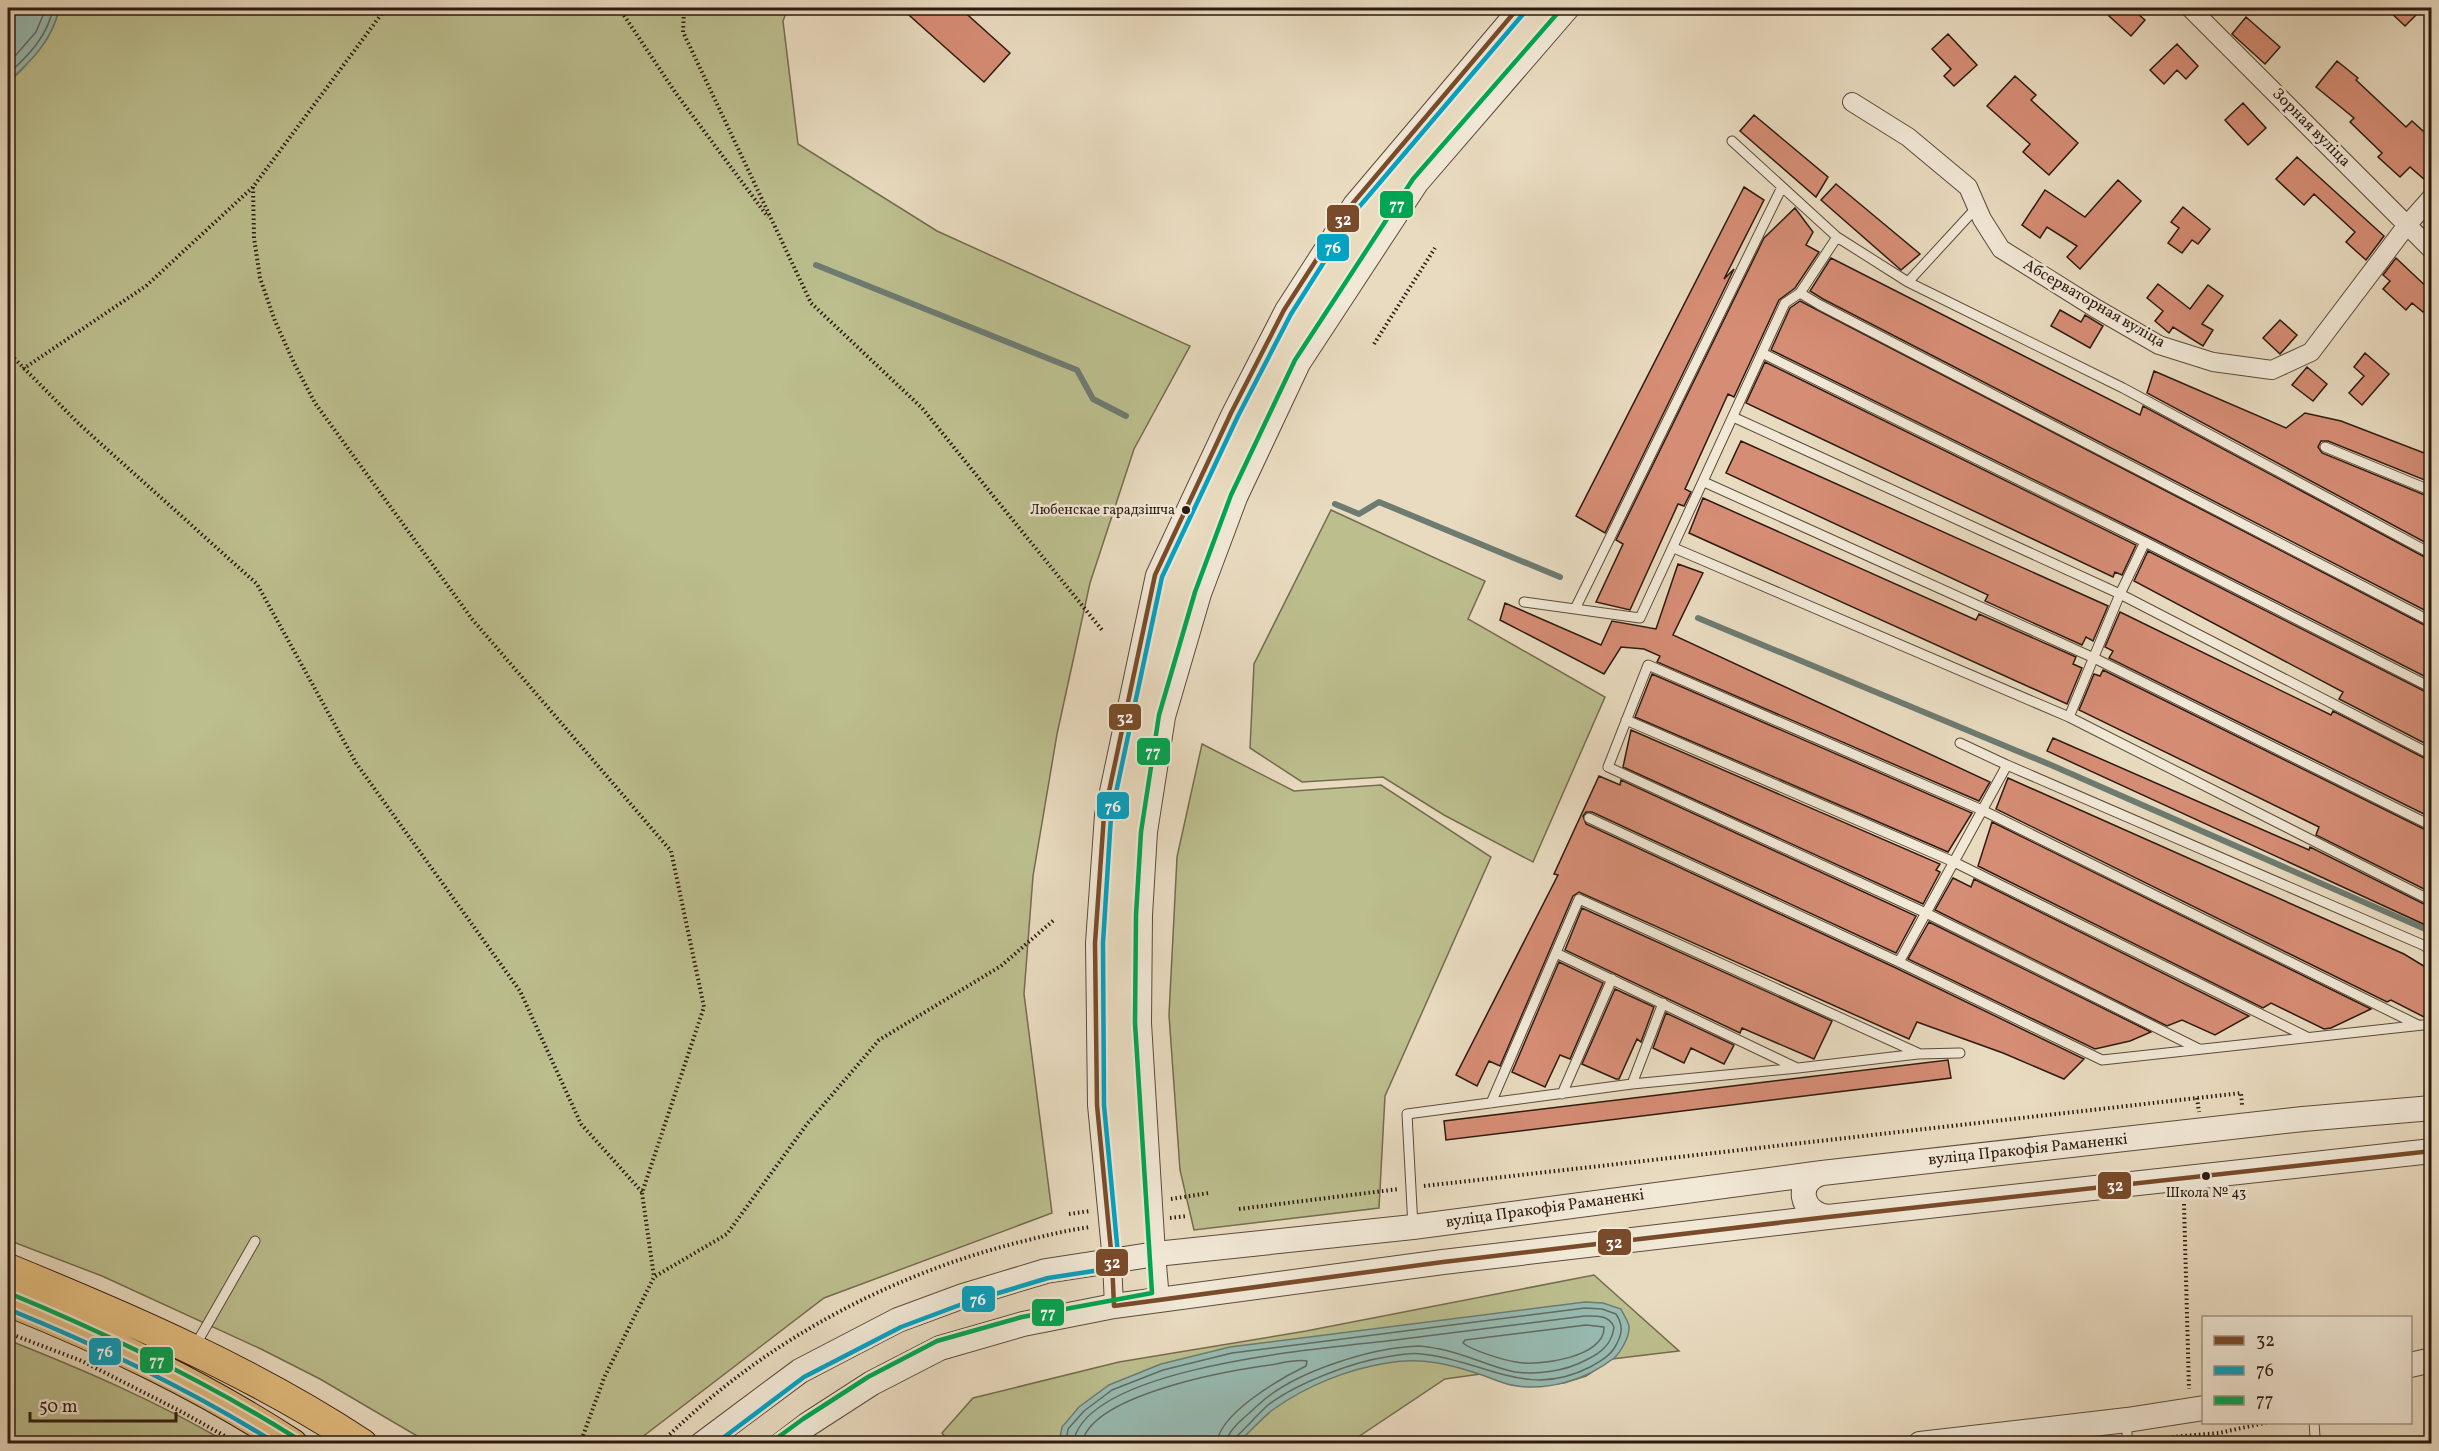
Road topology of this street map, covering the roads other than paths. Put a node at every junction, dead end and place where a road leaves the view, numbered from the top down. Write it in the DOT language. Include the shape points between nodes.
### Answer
graph roads {
  1 [pos="1518,8"];
  2 [pos="1571,8"];
  3 [pos="2190,8"];
  4 [pos="1851,102"];
  5 [pos="1732,141"];
  6 [pos="1782,187"];
  7 [pos="2432,197"];
  8 [pos="1977,207"];
  9 [pos="2407,225"];
  10 [pos="1837,237"];
  11 [pos="2432,250"];
  12 [pos="1908,282"];
  13 [pos="1800,292"];
  14 [pos="1762,353"];
  15 [pos="1733,417"];
  16 [pos="2325,447"];
  17 [pos="1704,482"];
  18 [pos="2432,491"];
  19 [pos="2145,542"];
  20 [pos="1674,548"];
  21 [pos="2432,554"];
  22 [pos="2120,594"];
  23 [pos="1524,602"];
  24 [pos="1575,609"];
  25 [pos="2432,622"];
  26 [pos="2094,658"];
  27 [pos="2432,688"];
  28 [pos="2069,717"];
  29 [pos="1626,720"];
  30 [pos="1960,743"];
  31 [pos="2432,755"];
  32 [pos="2007,765"];
  33 [pos="1982,810"];
  34 [pos="1589,818"];
  35 [pos="2432,826"];
  36 [pos="1954,862"];
  37 [pos="2432,901"];
  38 [pos="1926,913"];
  39 [pos="2432,951"];
  40 [pos="1556,953"];
  41 [pos="1899,962"];
  42 [pos="1612,979"];
  43 [pos="1663,1003"];
  44 [pos="2432,1024"];
  45 [pos="2418,1025"];
  46 [pos="2307,1037"];
  47 [pos="2199,1049"];
  48 [pos="1960,1053"];
  49 [pos="1918,1054"];
  50 [pos="1798,1068"];
  51 [pos="1632,1084"];
  52 [pos="1562,1094"];
  53 [pos="1491,1103"];
  54 [pos="2432,1108"];
  55 [pos="2432,1151"];
  56 [pos="1822,1173"];
  57 [pos="1828,1217"];
  58 [pos="1413,1227"];
  59 [pos="255,1241"];
  60 [pos="1156,1254"];
  61 [pos="1112,1261"];
  62 [pos="8,1269"];
  63 [pos="1160,1299"];
  64 [pos="8,1301"];
  65 [pos="1114,1306"];
  66 [pos="192,1351"];
  67 [pos="2432,1360"];
  68 [pos="2412,1365"];
  69 [pos="2197,1404"];
  70 [pos="2314,1424"];
  71 [pos="2127,1432"];
  72 [pos="2313,1440"];
  73 [pos="292,1443"];
  74 [pos="362,1443"];
  75 [pos="702,1443"];
  76 [pos="782,1443"];
  77 [pos="1932,1443"];
  78 [pos="2325,1443"];
  1 -- 61 [label="street" via="1353,203 1284,310 1155,575 1104,815 1095,943 1097,1105"];
  2 -- 60 [label="street" via="1419,184 1301,364 1238,498 1202,594 1166,717 1148,832 1142,1023"];
  3 -- 9 [label="street, Зорная вуліца"];
  4 -- 8 [label="street, Абсерваторная вуліца" via="1908,136 1968,187"];
  5 -- 6 [label="lane"];
  6 -- 10 [label="lane"];
  6 -- 24 [label="lane"];
  7 -- 9 [label="street, Абсерваторная вуліца"];
  8 -- 9 [label="street, Абсерваторная вуліца" via="2001,249 2159,345 2213,362 2272,370 2311,352"];
  8 -- 12 [label="lane"];
  9 -- 11 [label="street, Зорная вуліца"];
  10 -- 12 [label="lane"];
  10 -- 13 [label="lane"];
  12 -- 21 [label="lane" via="2123,388"];
  13 -- 14 [label="lane" via="1785,303"];
  13 -- 25 [label="lane"];
  14 -- 15 [label="lane"];
  14 -- 19 [label="lane"];
  15 -- 17 [label="lane"];
  15 -- 22 [label="lane"];
  16 -- 18 [label="lane"];
  17 -- 20 [label="lane"];
  17 -- 26 [label="lane"];
  19 -- 22 [label="lane"];
  19 -- 27 [label="lane"];
  20 -- 24 [label="lane" via="1640,618"];
  20 -- 28 [label="lane"];
  22 -- 26 [label="lane"];
  22 -- 31 [label="lane"];
  23 -- 24 [label="lane"];
  26 -- 28 [label="lane"];
  26 -- 35 [label="lane"];
  28 -- 37 [label="lane"];
  29 -- 33 [label="lane" via="1648,665"];
  29 -- 36 [label="lane"];
  29 -- 38 [label="lane" via="1608,767"];
  30 -- 32 [label="lane"];
  32 -- 33 [label="lane"];
  32 -- 39 [label="lane"];
  33 -- 36 [label="lane"];
  33 -- 45 [label="lane"];
  34 -- 41 [label="lane"];
  36 -- 38 [label="lane"];
  36 -- 46 [label="lane"];
  38 -- 41 [label="lane"];
  38 -- 47 [label="lane"];
  40 -- 42 [label="lane"];
  40 -- 49 [label="lane" via="1579,899"];
  40 -- 53 [label="lane"];
  41 -- 47 [label="lane" via="2102,1060"];
  42 -- 43 [label="lane"];
  42 -- 52 [label="lane"];
  43 -- 50 [label="lane"];
  43 -- 51 [label="lane"];
  44 -- 45 [label="lane"];
  45 -- 46 [label="lane"];
  46 -- 47 [label="lane"];
  48 -- 49 [label="lane"];
  49 -- 50 [label="lane"];
  50 -- 51 [label="lane"];
  51 -- 52 [label="lane"];
  52 -- 53 [label="lane"];
  53 -- 58 [label="lane" via="1407,1114"];
  54 -- 56 [label="street, вуліца Пракофія Раманенкі"];
  55 -- 57 [label="street"];
  56 -- 57 [label="street" via="1810,1178 1804,1197 1815,1214"];
  56 -- 58 [label="street, вуліца Пракофія Раманенкі"];
  57 -- 63 [label="street"];
  58 -- 60 [label="street, вуліца Пракофія Раманенкі"];
  59 -- 66 [label="lane"];
  60 -- 61 [label="street, вуліца Пракофія Раманенкі"];
  60 -- 63 [label="street"];
  61 -- 65 [label="street"];
  61 -- 75 [label="street, вуліца Пракофія Раманенкі" via="1046,1270 898,1320 800,1371"];
  62 -- 66 [label="main road"];
  63 -- 65 [label="street"];
  64 -- 73 [label="main road" via="167,1370"];
  65 -- 76 [label="street" via="1023,1324 940,1348 872,1383"];
  66 -- 74 [label="main road" via="315,1413"];
  67 -- 68 [label="street"];
  69 -- 71 [label="street"];
  70 -- 72 [label="lane"];
  71 -- 77 [label="street"];
  72 -- 78 [label="lane"];
}
